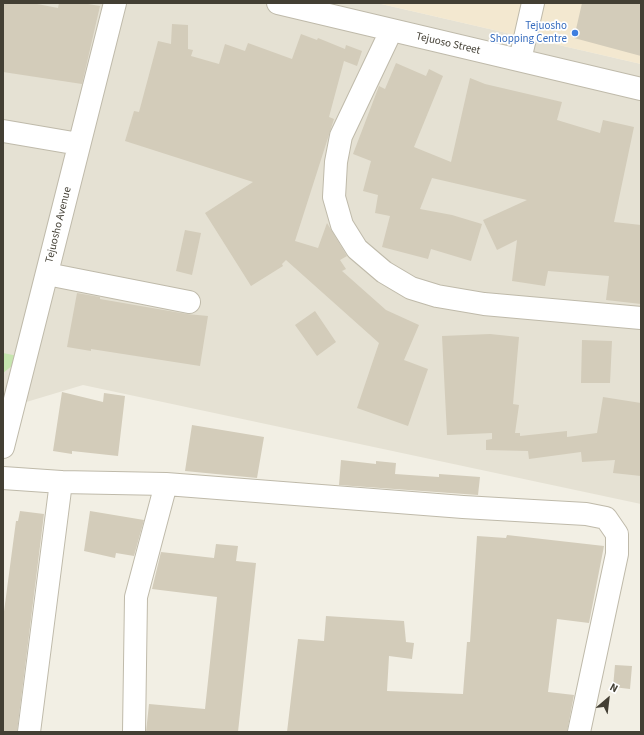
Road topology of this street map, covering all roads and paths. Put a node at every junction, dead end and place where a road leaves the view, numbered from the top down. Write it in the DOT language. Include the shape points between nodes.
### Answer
graph roads {
  1 [pos="115,3"];
  2 [pos="278,3"];
  3 [pos="533,3"];
  4 [pos="391,31"];
  5 [pos="520,60"];
  6 [pos="641,89"];
  7 [pos="3,131"];
  8 [pos="79,144"];
  9 [pos="47,274"];
  10 [pos="189,302"];
  11 [pos="641,318"];
  12 [pos="3,446"];
  13 [pos="3,478"];
  14 [pos="61,482"];
  15 [pos="166,484"];
  16 [pos="29,732"];
  17 [pos="134,732"];
  18 [pos="579,732"];
  1 -- 8 [label="street, Tejuosho Avenue"];
  2 -- 4 [label="street, Tejuoso Street"];
  3 -- 5 [label="street"];
  4 -- 5 [label="street, Tejuoso Street"];
  4 -- 11 [label="street" via="341,136 336,162 334,197 342,225 357,249 384,272 411,288 437,296 484,304"];
  5 -- 6 [label="street, Tejuoso Street"];
  7 -- 8 [label="street"];
  8 -- 9 [label="street, Tejuosho Avenue"];
  9 -- 10 [label="street"];
  9 -- 12 [label="street, Tejuosho Avenue"];
  13 -- 14 [label="street"];
  14 -- 15 [label="street"];
  14 -- 16 [label="street"];
  15 -- 17 [label="street" via="136,597"];
  15 -- 18 [label="street" via="586,514 606,518 616,534 617,554"];
}
